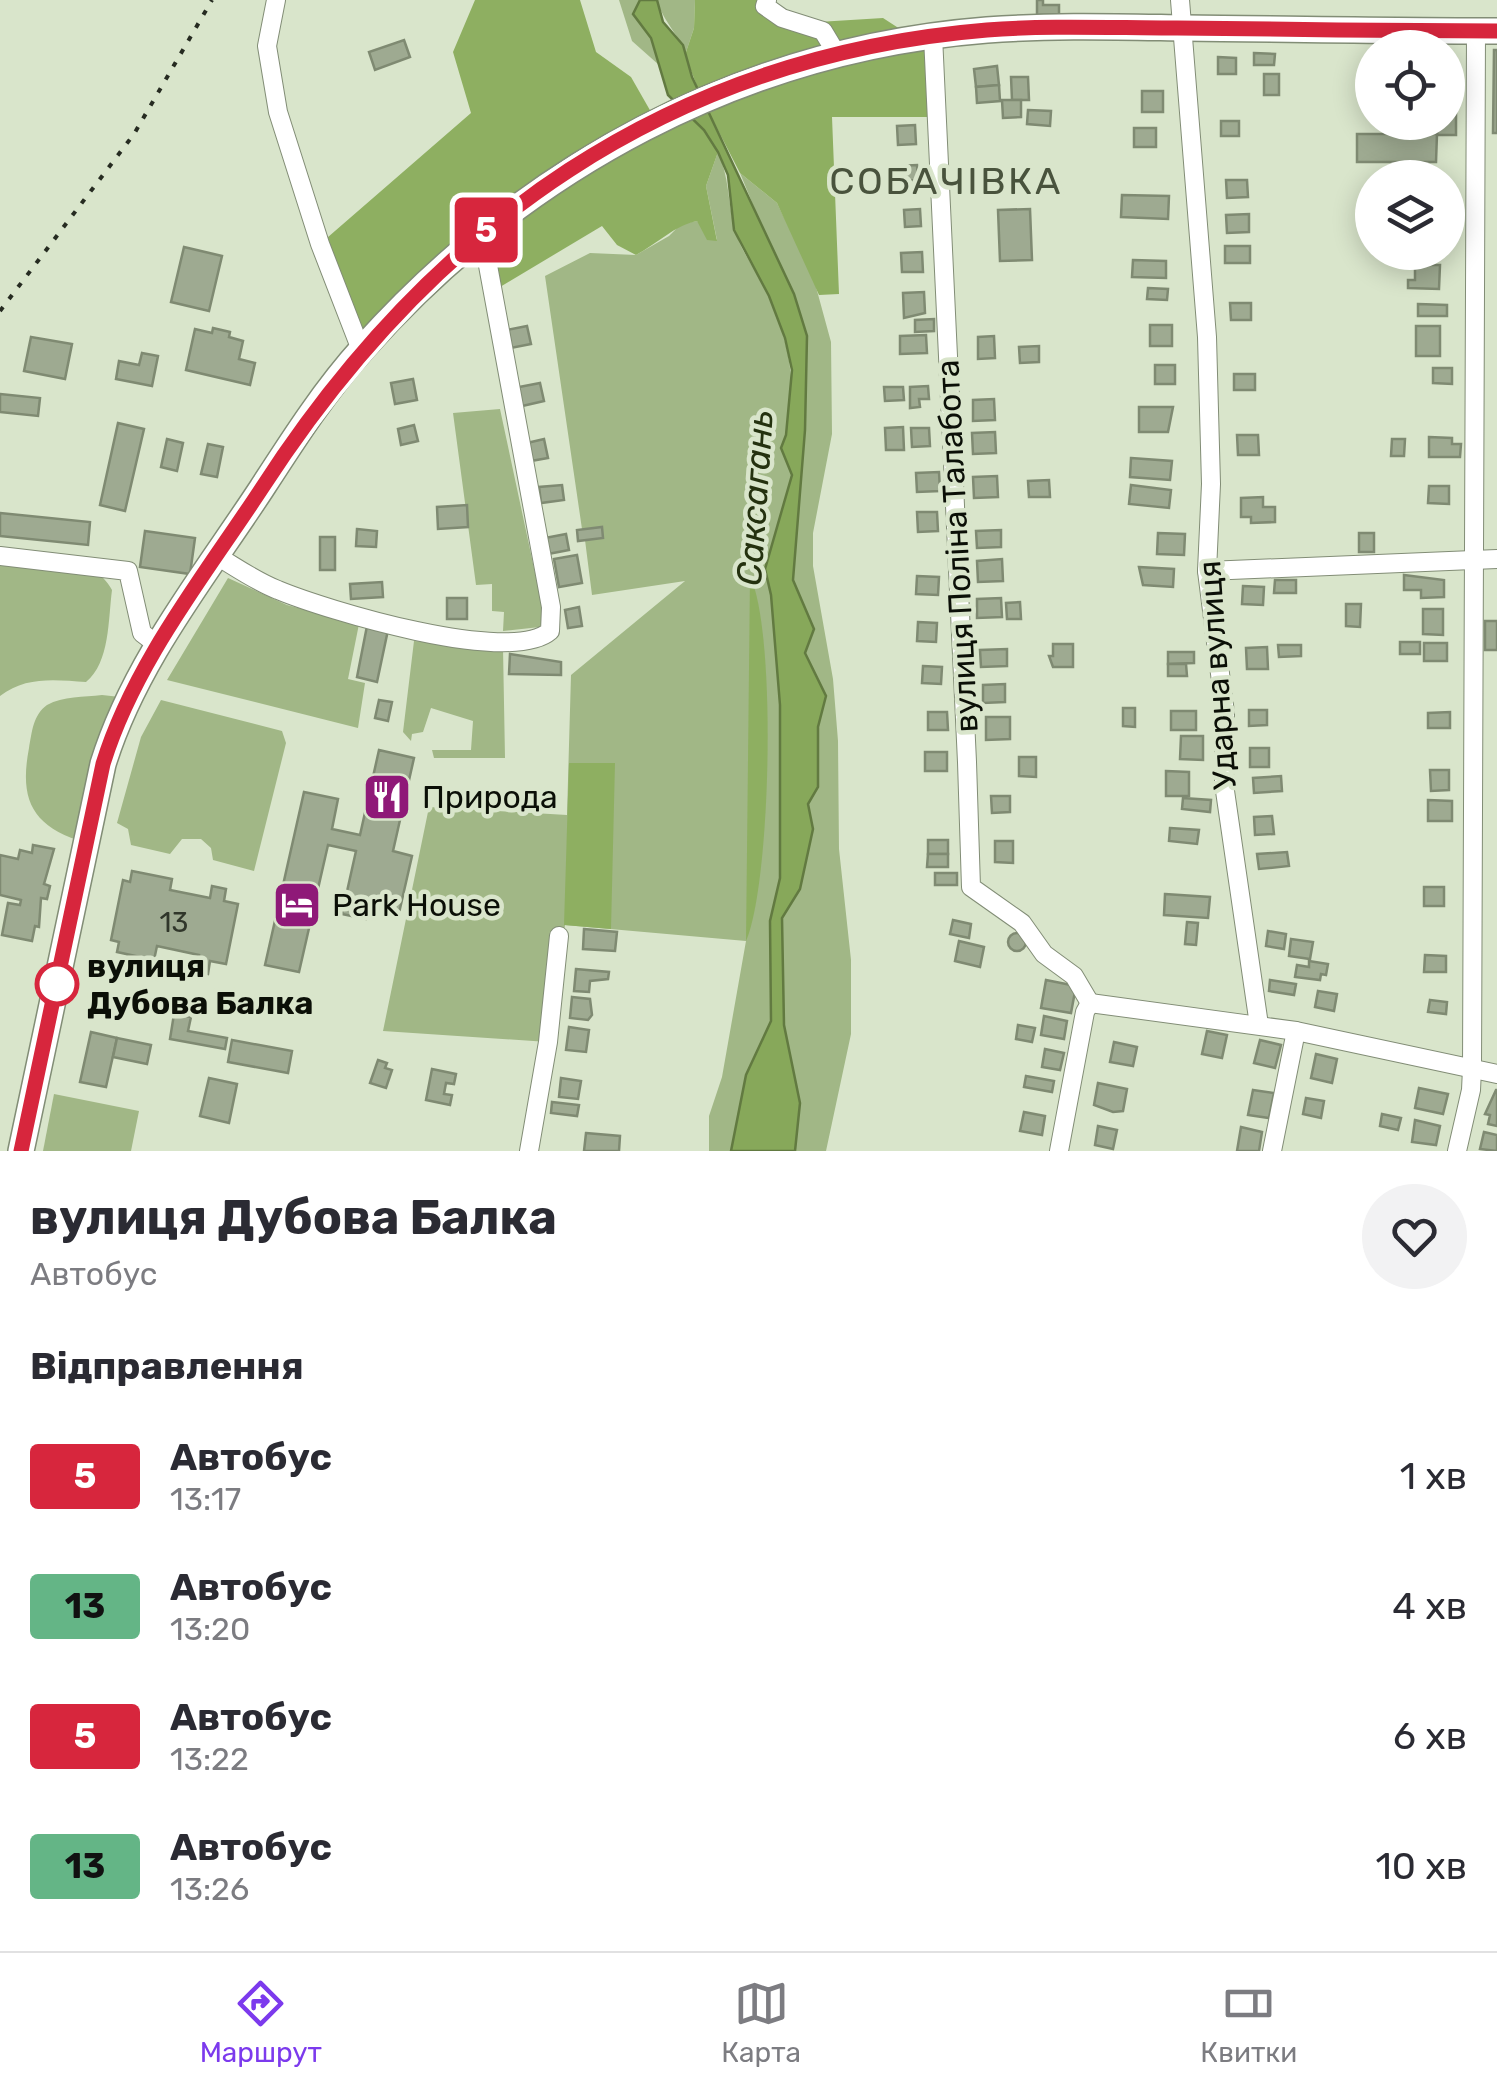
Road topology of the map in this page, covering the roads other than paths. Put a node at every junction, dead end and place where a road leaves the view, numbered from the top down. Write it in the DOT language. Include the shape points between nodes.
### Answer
graph roads {
  1 [pos="276,0"];
  2 [pos="767,0"];
  3 [pos="1180,0"];
  4 [pos="1182,28"];
  5 [pos="1487,31"];
  6 [pos="934,36"];
  7 [pos="838,56"];
  8 [pos="482,233"];
  9 [pos="361,350"];
  10 [pos="0,556"];
  11 [pos="217,556"];
  12 [pos="1497,559"];
  13 [pos="1472,560"];
  14 [pos="1207,571"];
  15 [pos="160,646"];
  16 [pos="559,936"];
  17 [pos="1090,1003"];
  18 [pos="1259,1025"];
  19 [pos="1296,1031"];
  20 [pos="1472,1069"];
  21 [pos="1497,1074"];
  22 [pos="22,1151"];
  23 [pos="528,1151"];
  24 [pos="1059,1151"];
  25 [pos="1272,1151"];
  26 [pos="1457,1151"];
  1 -- 9 [label="street" via="267,46 278,112"];
  2 -- 7 [label="street" via="765,6 782,18 823,31"];
  3 -- 4 [label="street, Ударна вулиця"];
  4 -- 5 [label="street"];
  4 -- 6 [label="street"];
  4 -- 14 [label="street, Ударна вулиця" via="1207,337"];
  5 -- 13 [label="street"];
  6 -- 7 [label="street"];
  6 -- 17 [label="street, вулиця Поліна Талабота" via="969,877 978,894 1022,922 1044,954 1074,976"];
  7 -- 8 [label="street" via="737,84 655,120 532,194"];
  8 -- 9 [label="street"];
  8 -- 11 [label="street" via="551,607 550,631 541,639 510,642 435,636 274,589"];
  9 -- 11 [label="street"];
  10 -- 15 [label="street" via="128,571 142,633"];
  11 -- 15 [label="street"];
  12 -- 13 [label="street"];
  13 -- 14 [label="street"];
  13 -- 20 [label="street"];
  14 -- 18 [label="street, Ударна вулиця" via="1225,713 1224,784"];
  15 -- 22 [label="street" via="114,726 103,764"];
  16 -- 23 [label="street"];
  17 -- 18 [label="street"];
  17 -- 24 [label="street"];
  18 -- 19 [label="street"];
  19 -- 20 [label="street"];
  19 -- 25 [label="street"];
  20 -- 21 [label="street"];
  20 -- 26 [label="street"];
}
